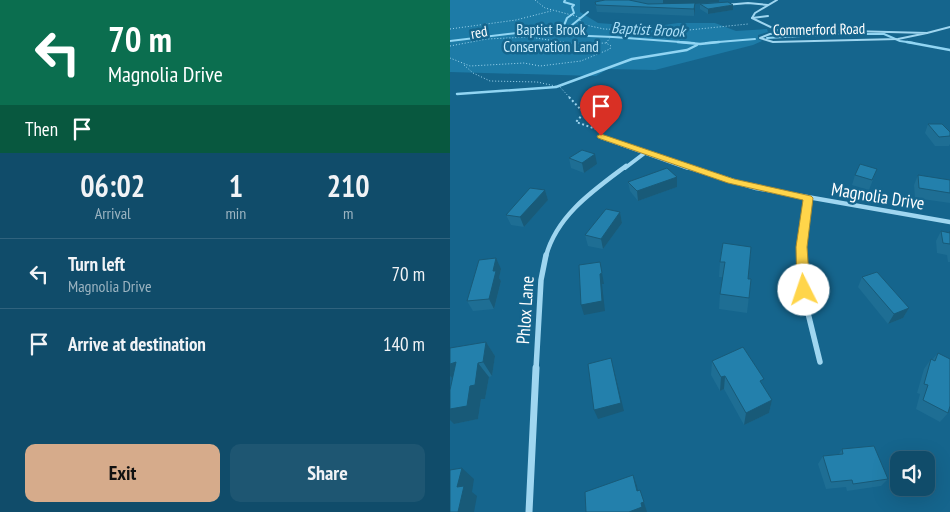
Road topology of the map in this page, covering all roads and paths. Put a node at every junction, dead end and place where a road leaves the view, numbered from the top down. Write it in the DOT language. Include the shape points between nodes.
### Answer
graph roads {
  1 [pos="535,0"];
  2 [pos="777,0"];
  3 [pos="722,5"];
  4 [pos="768,5"];
  5 [pos="552,11"];
  6 [pos="768,16"];
  7 [pos="752,18"];
  8 [pos="759,22"];
  9 [pos="950,27"];
  10 [pos="450,29"];
  11 [pos="781,32"];
  12 [pos="928,33"];
  13 [pos="610,38"];
  14 [pos="606,43"];
  15 [pos="450,46"];
  16 [pos="450,58"];
  17 [pos="463,64"];
  18 [pos="601,136"];
  19 [pos="646,152"];
  20 [pos="808,198"];
  21 [pos="950,222"];
  22 [pos="820,362"];
  23 [pos="529,512"];
  1 -- 5 [label="path"];
  2 -- 4 [label="street"];
  3 -- 4 [label="street"];
  4 -- 7 [label="street"];
  5 -- 8 [label="path" via="579,18 581,24 589,27 630,30 650,27 688,30"];
  5 -- 10 [label="path, red" via="516,20"];
  6 -- 7 [label="lane"];
  7 -- 8 [label="street"];
  8 -- 11 [label="street"];
  9 -- 12 [label="street, Commerford Road"];
  11 -- 12 [label="street, Commerford Road"];
  11 -- 12 [label="street, Commerford Road" via="760,38 772,42 898,39"];
  13 -- 14 [label="path"];
  14 -- 15 [label="path, red" via="576,44 530,37 487,39"];
  14 -- 17 [label="path, red" via="611,46 610,50 571,63 540,66 524,63"];
  16 -- 17 [label="path, red"];
  17 -- 18 [label="path" via="474,76 494,82 538,82 560,87 584,113 576,122 599,130"];
  18 -- 19 [label="street, Magnolia Drive"];
  19 -- 20 [label="street, Magnolia Drive" via="732,182"];
  19 -- 23 [label="street, Phlox Lane" via="570,214 557,231 545,258"];
  20 -- 21 [label="street, Magnolia Drive"];
  20 -- 22 [label="street" via="801,247 802,266 810,323"];
}
